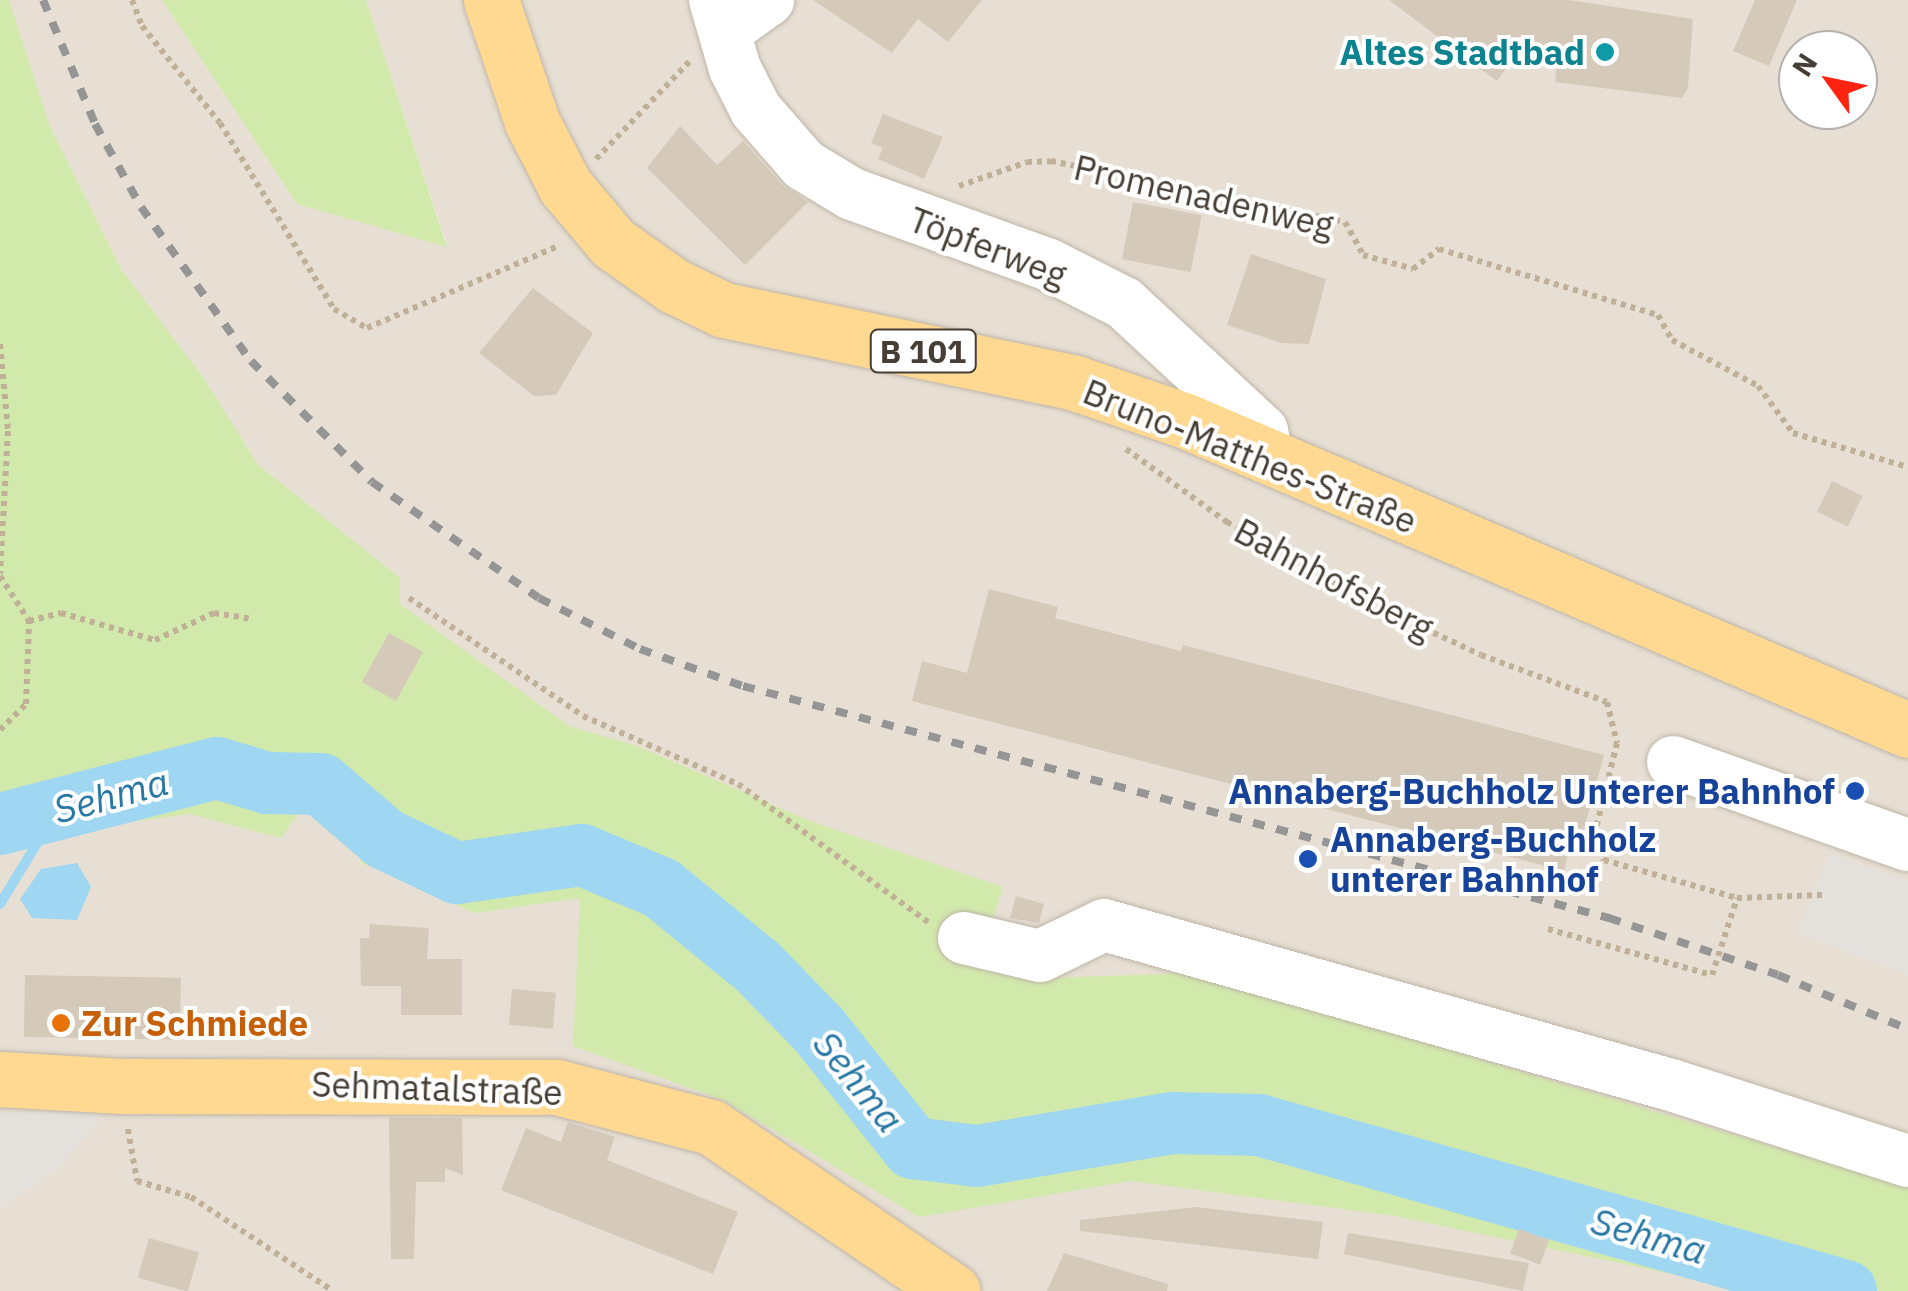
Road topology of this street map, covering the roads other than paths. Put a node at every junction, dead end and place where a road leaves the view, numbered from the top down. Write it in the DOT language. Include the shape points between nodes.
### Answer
graph roads {
  1 [pos="491,0"];
  2 [pos="768,0"];
  3 [pos="720,15"];
  4 [pos="1267,457"];
  5 [pos="1908,730"];
  6 [pos="1673,762"];
  7 [pos="1908,845"];
  8 [pos="964,938"];
  9 [pos="0,1079"];
  10 [pos="1908,1161"];
  11 [pos="952,1291"];
  1 -- 4 [label="main road, Bruno-Matthes-Straße / B 101" via="532,122 593,223 640,266 724,310 1072,394"];
  2 -- 3 [label="street"];
  3 -- 4 [label="street, Töpferweg" via="735,69 756,110 804,165 906,216 1049,265 1124,304 1262,431"];
  4 -- 5 [label="main road, Bruno-Matthes-Straße / B 101"];
  6 -- 7 [label="street"];
  8 -- 10 [label="street" via="1040,956 1104,926 1671,1085"];
  9 -- 11 [label="main road, Sehmatalstraße" via="120,1086 557,1087 711,1127"];
}
